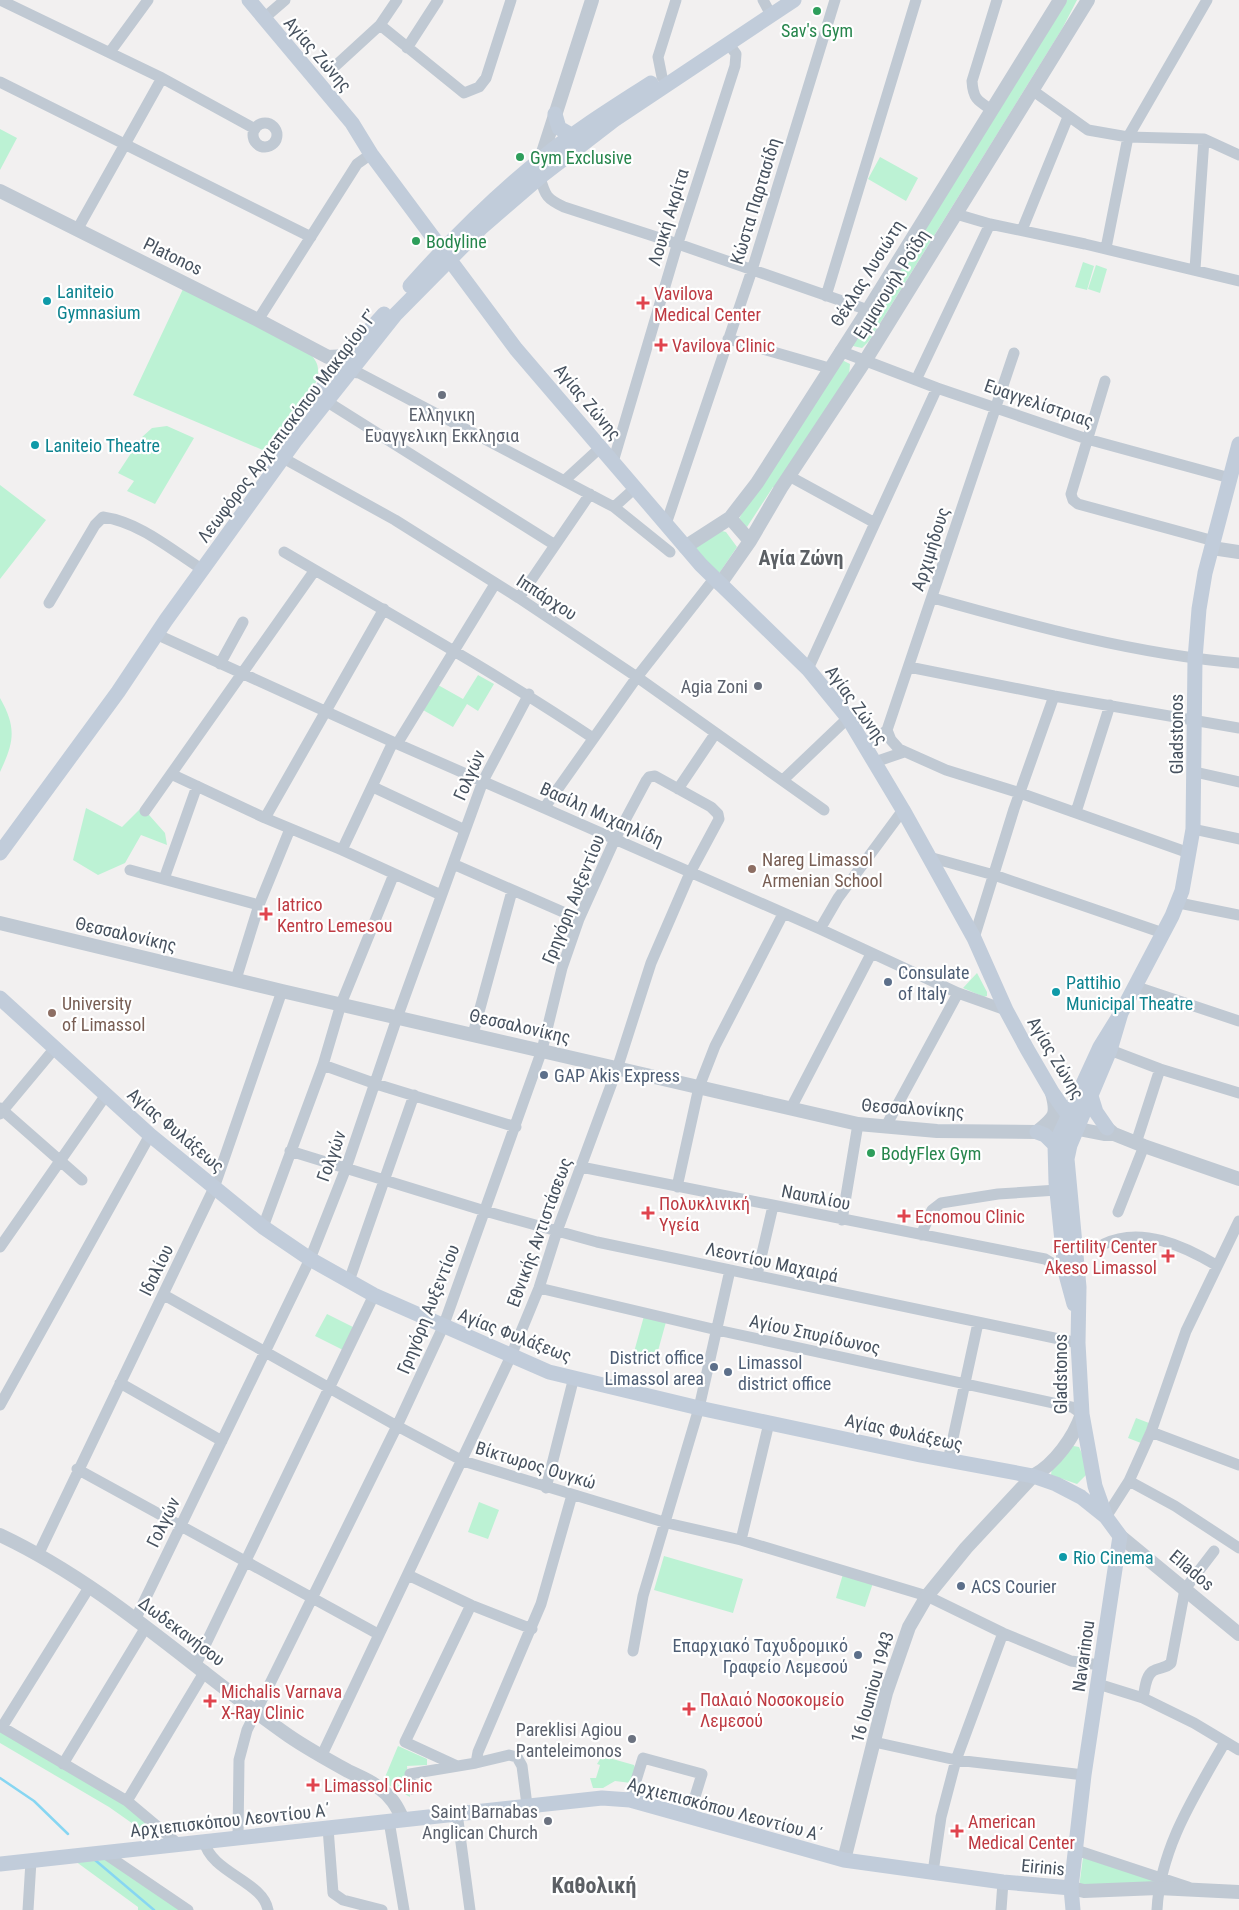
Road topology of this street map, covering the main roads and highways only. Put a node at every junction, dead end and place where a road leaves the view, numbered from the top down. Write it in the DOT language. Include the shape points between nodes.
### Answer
graph roads {
  1 [pos="249,0"];
  2 [pos="794,0"];
  3 [pos="770,6"];
  4 [pos="555,114"];
  5 [pos="358,133"];
  6 [pos="573,136"];
  7 [pos="449,252"];
  8 [pos="1239,444"];
  9 [pos="78,739"];
  10 [pos="0,840"];
  11 [pos="0,853"];
  12 [pos="1,1001"];
  13 [pos="1121,1013"];
  14 [pos="1052,1092"];
  15 [pos="1086,1094"];
  16 [pos="1073,1122"];
  17 [pos="1110,1131"];
  18 [pos="1037,1132"];
  19 [pos="1056,1145"];
  20 [pos="1078,1312"];
  21 [pos="1106,1517"];
  22 [pos="844,1860"];
  23 [pos="0,1864"];
  24 [pos="1071,1888"];
  25 [pos="1073,1910"];
  1 -- 5 [label="main road, Αγίας Ζώνης"];
  2 -- 3 [label="main road, Λεωφόρος Αρχιεπισκόπου Μακαρίου Γ’"];
  3 -- 6 [label="main road, Λεωφόρος Αρχιεπισκόπου Μακαρίου Γ’"];
  3 -- 7 [label="main road, Λεωφόρος Αρχιεπισκόπου Μακαρίου Γ’" via="728,44 614,120"];
  4 -- 6 [label="main road" via="559,128"];
  5 -- 7 [label="main road, Αγίας Ζώνης" via="370,154"];
  5 -- 7 [label="main road, Αγίας Ζώνης" via="376,146"];
  6 -- 7 [label="main road, Λεωφόρος Αρχιεπισκόπου Μακαρίου Γ’" via="541,158"];
  7 -- 9 [label="main road, Λεωφόρος Αρχιεπισκόπου Μακαρίου Γ’" via="326,401 158,635"];
  7 -- 9 [label="main road, Λεωφόρος Αρχιεπισκόπου Μακαρίου Γ’" via="346,356"];
  7 -- 14 [label="main road, Αγίας Ζώνης" via="516,349 666,524 678,550 717,582 808,669 848,718 974,938 1006,1010"];
  8 -- 13 [label="main road, Gladstonos" via="1200,609 1193,719 1193,829 1187,872 1179,903"];
  9 -- 10 [label="main road, Λεωφόρος Αρχιεπισκόπου Μακαρίου Γ’"];
  9 -- 11 [label="main road, Λεωφόρος Αρχιεπισκόπου Μακαρίου Γ’"];
  12 -- 21 [label="main road, Αγίας Φυλάξεως" via="214,1188 310,1258 374,1295 549,1372 699,1408 1033,1476 1082,1496"];
  13 -- 15 [label="main road, Gladstonos" via="1110,1050"];
  13 -- 15 [label="main road, Gladstonos" via="1100,1047"];
  14 -- 15 [label="main road" via="1068,1099"];
  14 -- 16 [label="main road, Αγίας Ζώνης"];
  15 -- 16 [label="main road, Gladstonos"];
  15 -- 17 [label="main road"];
  16 -- 19 [label="main road, Gladstonos"];
  16 -- 20 [label="main road, Gladstonos" via="1067,1159 1079,1287"];
  18 -- 19 [label="main road"];
  19 -- 20 [label="main road, Gladstonos" via="1065,1271"];
  20 -- 21 [label="main road, Gladstonos" via="1082,1414 1095,1486"];
  21 -- 24 [label="main road, Navarinou" via="1120,1536 1084,1775"];
  22 -- 23 [label="main road, Αρχιεπισκόπου Λεοντίου Α΄" via="630,1800 594,1798"];
  22 -- 24 [label="main road, Eirinis"];
  24 -- 25 [label="main road, Navarinou"];
}
